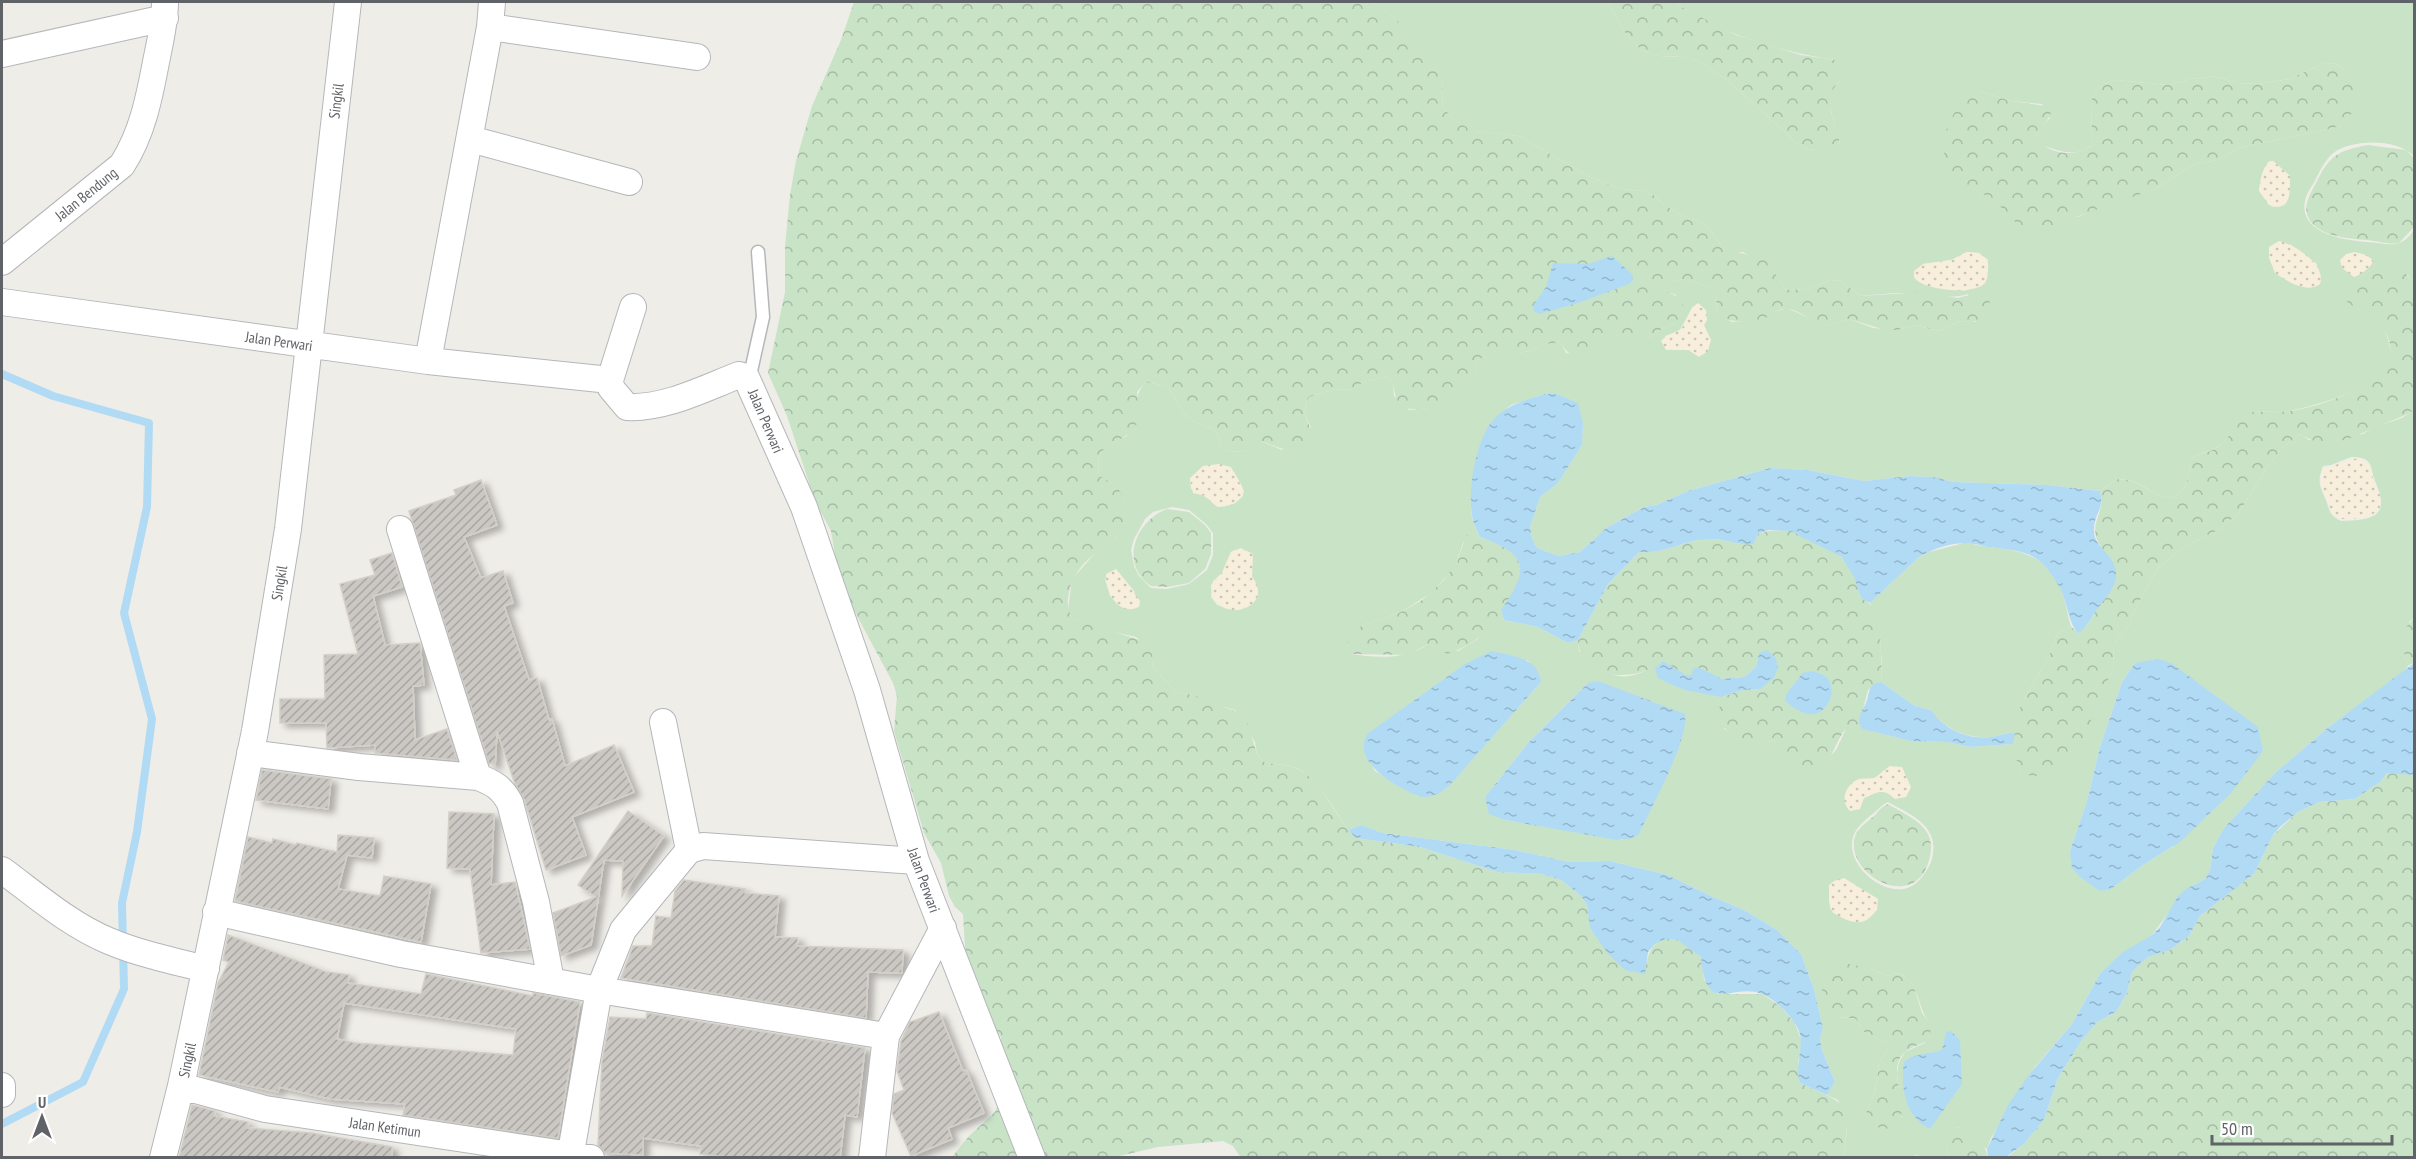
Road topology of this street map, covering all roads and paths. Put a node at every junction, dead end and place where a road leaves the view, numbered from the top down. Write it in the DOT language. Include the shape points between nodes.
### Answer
graph roads {
  1 [pos="348,2"];
  2 [pos="492,2"];
  3 [pos="165,10"];
  4 [pos="490,27"];
  5 [pos="2,54"];
  6 [pos="697,57"];
  7 [pos="470,139"];
  8 [pos="628,182"];
  9 [pos="758,252"];
  10 [pos="2,262"];
  11 [pos="2,302"];
  12 [pos="633,307"];
  13 [pos="308,345"];
  14 [pos="428,361"];
  15 [pos="610,380"];
  16 [pos="748,380"];
  17 [pos="400,528"];
  18 [pos="663,722"];
  19 [pos="250,753"];
  20 [pos="478,777"];
  21 [pos="689,850"];
  22 [pos="916,861"];
  23 [pos="2,870"];
  24 [pos="216,912"];
  25 [pos="943,928"];
  26 [pos="206,969"];
  27 [pos="551,981"];
  28 [pos="599,990"];
  29 [pos="886,1036"];
  30 [pos="2,1086"];
  31 [pos="181,1086"];
  32 [pos="2,1094"];
  33 [pos="577,1156"];
  34 [pos="163,1158"];
  35 [pos="872,1158"];
  36 [pos="1032,1158"];
  1 -- 13 [label="street, Singkil"];
  2 -- 4 [label="street"];
  3 -- 5 [label="street"];
  3 -- 10 [label="street, Jalan Bendung" via="146,110 122,165"];
  4 -- 6 [label="street"];
  4 -- 7 [label="street"];
  7 -- 8 [label="street"];
  7 -- 14 [label="street"];
  9 -- 16 [label="lane" via="763,317"];
  11 -- 13 [label="street, Jalan Perwari"];
  12 -- 15 [label="street"];
  13 -- 14 [label="street, Jalan Perwari"];
  13 -- 19 [label="street, Singkil" via="288,528"];
  14 -- 15 [label="street, Jalan Perwari"];
  15 -- 16 [label="street, Jalan Perwari" via="611,388 625,405 635,407 692,393 739,375"];
  16 -- 22 [label="street, Jalan Perwari" via="811,529 867,690"];
  17 -- 20 [label="street"];
  18 -- 21 [label="street"];
  19 -- 20 [label="street"];
  19 -- 24 [label="street, Singkil"];
  20 -- 27 [label="street" via="503,790 510,803 536,902"];
  21 -- 22 [label="street" via="703,846"];
  21 -- 28 [label="street" via="622,930"];
  22 -- 25 [label="street, Jalan Perwari"];
  23 -- 26 [label="street" via="72,921 107,940"];
  24 -- 26 [label="street, Singkil"];
  24 -- 27 [label="street" via="401,954"];
  25 -- 29 [label="street"];
  25 -- 36 [label="street, Jalan Perwari"];
  26 -- 31 [label="street, Singkil"];
  27 -- 28 [label="street"];
  28 -- 29 [label="street"];
  28 -- 33 [label="street"];
  29 -- 35 [label="street"];
  30 -- 32 [label="street"];
  31 -- 33 [label="street, Jalan Ketimun" via="265,1110"];
  31 -- 34 [label="street, Singkil"];
}
